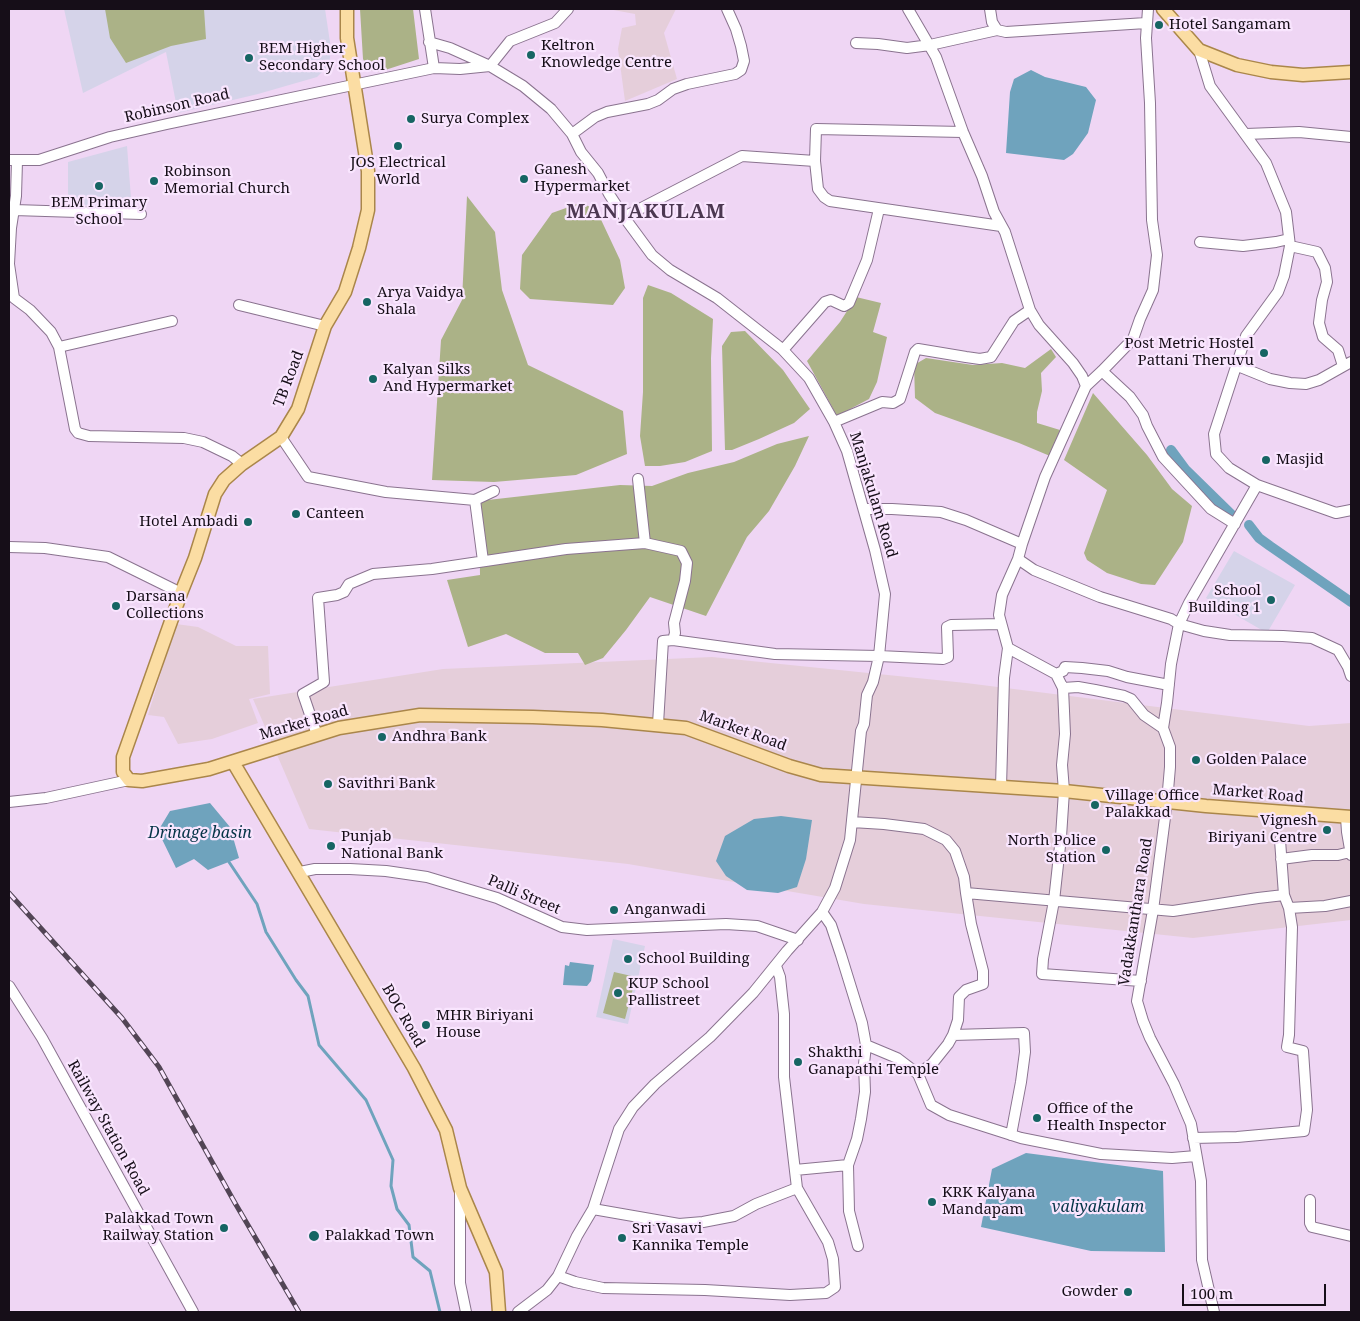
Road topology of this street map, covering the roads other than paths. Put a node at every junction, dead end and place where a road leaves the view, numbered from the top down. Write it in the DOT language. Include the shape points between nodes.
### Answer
graph roads {
  1 [pos="338,9"];
  2 [pos="347,9"];
  3 [pos="425,9"];
  4 [pos="568,9"];
  5 [pos="727,9"];
  6 [pos="908,9"];
  7 [pos="990,9"];
  8 [pos="1148,9"];
  9 [pos="1164,9"];
  10 [pos="1146,23"];
  11 [pos="997,30"];
  12 [pos="347,38"];
  13 [pos="429,42"];
  14 [pos="856,44"];
  15 [pos="930,45"];
  16 [pos="1199,50"];
  17 [pos="490,66"];
  18 [pos="434,68"];
  19 [pos="1351,72"];
  20 [pos="353,84"];
  21 [pos="963,132"];
  22 [pos="572,134"];
  23 [pos="1246,134"];
  24 [pos="1351,137"];
  25 [pos="13,160"];
  26 [pos="815,161"];
  27 [pos="879,209"];
  28 [pos="14,210"];
  29 [pos="141,214"];
  30 [pos="624,217"];
  31 [pos="1001,226"];
  32 [pos="1200,242"];
  33 [pos="1289,242"];
  34 [pos="11,300"];
  35 [pos="239,305"];
  36 [pos="1030,310"];
  37 [pos="172,321"];
  38 [pos="325,326"];
  39 [pos="59,347"];
  40 [pos="783,350"];
  41 [pos="1347,364"];
  42 [pos="1238,366"];
  43 [pos="1102,372"];
  44 [pos="1086,386"];
  45 [pos="834,422"];
  46 [pos="280,437"];
  47 [pos="242,464"];
  48 [pos="638,479"];
  49 [pos="1257,485"];
  50 [pos="494,491"];
  51 [pos="475,500"];
  52 [pos="865,509"];
  53 [pos="1351,510"];
  54 [pos="1235,524"];
  55 [pos="645,543"];
  56 [pos="1022,544"];
  57 [pos="9,547"];
  58 [pos="1018,559"];
  59 [pos="483,561"];
  60 [pos="181,594"];
  61 [pos="1001,624"];
  62 [pos="1179,624"];
  63 [pos="673,640"];
  64 [pos="1008,648"];
  65 [pos="879,656"];
  66 [pos="1056,674"];
  67 [pos="1351,676"];
  68 [pos="1169,685"];
  69 [pos="1063,688"];
  70 [pos="658,724"];
  71 [pos="1163,728"];
  72 [pos="317,735"];
  73 [pos="233,762"];
  74 [pos="857,778"];
  75 [pos="129,780"];
  76 [pos="1001,787"];
  77 [pos="1064,791"];
  78 [pos="9,802"];
  79 [pos="1167,802"];
  80 [pos="1349,817"];
  81 [pos="852,822"];
  82 [pos="1280,840"];
  83 [pos="1351,853"];
  84 [pos="1280,858"];
  85 [pos="300,872"];
  86 [pos="966,893"];
  87 [pos="1284,895"];
  88 [pos="1054,901"];
  89 [pos="1351,901"];
  90 [pos="1289,908"];
  91 [pos="1153,910"];
  92 [pos="822,912"];
  93 [pos="798,940"];
  94 [pos="776,966"];
  95 [pos="1141,981"];
  96 [pos="9,986"];
  97 [pos="954,1034"];
  98 [pos="866,1045"];
  99 [pos="918,1074"];
  100 [pos="1011,1135"];
  101 [pos="1193,1138"];
  102 [pos="1196,1156"];
  103 [pos="848,1165"];
  104 [pos="795,1170"];
  105 [pos="460,1188"];
  106 [pos="797,1188"];
  107 [pos="1310,1200"];
  108 [pos="594,1209"];
  109 [pos="1351,1236"];
  110 [pos="858,1246"];
  111 [pos="558,1276"];
  112 [pos="193,1312"];
  113 [pos="466,1312"];
  114 [pos="499,1312"];
  115 [pos="518,1312"];
  116 [pos="1214,1312"];
  1 -- 12 [label="main road"];
  2 -- 12 [label="main road, TB Road"];
  3 -- 13 [label="street"];
  4 -- 17 [label="street" via="556,22 510,41"];
  5 -- 22 [label="street" via="741,46 744,61 741,70 687,84 648,104 607,112"];
  6 -- 15 [label="street"];
  7 -- 11 [label="street"];
  8 -- 10 [label="street"];
  9 -- 16 [label="main road"];
  10 -- 11 [label="street"];
  10 -- 43 [label="street" via="1152,220 1157,255 1153,290 1133,340"];
  11 -- 15 [label="street"];
  12 -- 20 [label="main road, TB Road"];
  13 -- 17 [label="street, Manjakulam Road"];
  13 -- 18 [label="street"];
  14 -- 15 [label="street" via="907,48"];
  15 -- 21 [label="street"];
  16 -- 19 [label="main road" via="1237,65 1271,72 1303,75"];
  16 -- 23 [label="street" via="1210,86"];
  17 -- 18 [label="street"];
  17 -- 22 [label="street, Manjakulam Road" via="524,86 551,109"];
  18 -- 20 [label="street"];
  20 -- 25 [label="street, Robinson Road" via="110,137 38,160"];
  20 -- 38 [label="main road, TB Road" via="368,171 368,210 344,292"];
  21 -- 26 [label="street" via="816,129"];
  21 -- 31 [label="street"];
  22 -- 30 [label="street, Manjakulam Road"];
  23 -- 24 [label="street" via="1299,132"];
  23 -- 33 [label="street" via="1266,163 1286,212"];
  25 -- 28 [label="street"];
  26 -- 27 [label="street" via="818,189 824,197 847,205"];
  26 -- 30 [label="street" via="742,156"];
  27 -- 31 [label="street"];
  27 -- 40 [label="street" via="867,260 849,303 844,306 830,300 825,302"];
  28 -- 29 [label="street"];
  28 -- 34 [label="street" via="9,264"];
  30 -- 40 [label="street, Manjakulam Road" via="652,255 670,270 718,298"];
  31 -- 36 [label="street"];
  32 -- 33 [label="street" via="1243,246"];
  33 -- 41 [label="street" via="1317,252 1327,282 1319,323 1323,337 1338,350"];
  33 -- 42 [label="street" via="1278,292 1246,336"];
  34 -- 39 [label="street" via="30,310"];
  35 -- 38 [label="street"];
  36 -- 44 [label="street" via="1073,363"];
  36 -- 45 [label="street" via="1014,321 991,357 973,358 918,349 900,399 893,403 882,402"];
  37 -- 39 [label="street"];
  38 -- 46 [label="main road, TB Road" via="298,409"];
  39 -- 47 [label="street" via="78,433 184,438 220,449"];
  40 -- 45 [label="street, Manjakulam Road" via="809,378"];
  41 -- 42 [label="street" via="1306,384 1270,380"];
  42 -- 49 [label="street" via="1214,434 1216,454 1229,468"];
  43 -- 44 [label="street"];
  43 -- 54 [label="street" via="1139,409 1168,463 1211,509"];
  44 -- 56 [label="street" via="1052,460"];
  45 -- 52 [label="street, Manjakulam Road" via="847,451"];
  46 -- 47 [label="main road, TB Road"];
  46 -- 51 [label="street" via="308,477 386,492"];
  47 -- 60 [label="main road, TB Road" via="219,488"];
  48 -- 55 [label="street"];
  49 -- 53 [label="street" via="1336,513"];
  49 -- 54 [label="street"];
  50 -- 51 [label="street"];
  51 -- 59 [label="street"];
  52 -- 56 [label="street" via="942,512"];
  52 -- 65 [label="street, Manjakulam Road" via="885,594"];
  54 -- 62 [label="street"];
  55 -- 59 [label="street" via="566,549"];
  55 -- 63 [label="street" via="681,550 687,563"];
  56 -- 58 [label="street"];
  57 -- 60 [label="street" via="45,548 108,557"];
  58 -- 61 [label="street" via="1002,595"];
  58 -- 62 [label="street" via="1034,570 1100,597"];
  59 -- 72 [label="street" via="373,574 349,584 338,595 318,598 324,682 303,694"];
  60 -- 75 [label="main road, TB Road" via="123,757 123,772"];
  61 -- 64 [label="street"];
  61 -- 65 [label="street" via="948,627 948,657 943,660"];
  62 -- 67 [label="street" via="1230,636 1312,638 1338,650"];
  62 -- 68 [label="street"];
  63 -- 65 [label="street" via="775,654"];
  63 -- 70 [label="street" via="663,641"];
  64 -- 66 [label="street"];
  64 -- 76 [label="street"];
  65 -- 74 [label="street, Manjakulam Road" via="867,695"];
  66 -- 68 [label="street" via="1065,667 1082,668"];
  66 -- 69 [label="street"];
  68 -- 71 [label="street"];
  69 -- 71 [label="street" via="1124,696"];
  69 -- 77 [label="street"];
  70 -- 72 [label="main road, Market Road" via="420,715 339,728"];
  70 -- 74 [label="main road, Market Road" via="686,728 789,766"];
  71 -- 79 [label="street, Vadakkanthara Road" via="1170,747"];
  72 -- 73 [label="main road, Market Road"];
  73 -- 75 [label="main road, Market Road" via="142,781"];
  73 -- 85 [label="main road, BOC Road"];
  74 -- 76 [label="main road, Market Road"];
  74 -- 81 [label="street, Manjakulam Road"];
  75 -- 78 [label="street" via="46,798"];
  76 -- 77 [label="main road, Market Road"];
  77 -- 79 [label="main road, Market Road"];
  77 -- 88 [label="street"];
  79 -- 80 [label="main road, Market Road"];
  79 -- 91 [label="street, Vadakkanthara Road"];
  80 -- 83 [label="street"];
  81 -- 86 [label="street" via="924,829 946,840 955,851"];
  81 -- 92 [label="street, Manjakulam Road" via="845,860"];
  82 -- 84 [label="street"];
  83 -- 84 [label="street"];
  84 -- 87 [label="street"];
  85 -- 93 [label="street, Palli Street" via="350,868 427,877 497,898 562,927 587,930 726,924 757,926"];
  85 -- 105 [label="main road, BOC Road" via="414,1068 446,1130"];
  86 -- 88 [label="street"];
  86 -- 97 [label="street" via="983,984 966,990 959,997"];
  87 -- 90 [label="street"];
  87 -- 91 [label="street" via="1173,911"];
  88 -- 91 [label="street"];
  88 -- 95 [label="street" via="1042,974"];
  89 -- 90 [label="street"];
  90 -- 101 [label="street" via="1292,928 1287,1047 1303,1051 1307,1110 1304,1131"];
  91 -- 95 [label="street, Vadakkanthara Road"];
  92 -- 93 [label="street, Manjakulam Road"];
  92 -- 98 [label="street" via="831,925"];
  93 -- 94 [label="street, Manjakulam Road"];
  94 -- 104 [label="street" via="784,1014 784,1077"];
  94 -- 108 [label="street, Manjakulam Road" via="710,1037 655,1084 634,1107 619,1129"];
  95 -- 101 [label="street, Vadakkanthara Road" via="1137,1001 1143,1021 1174,1084 1191,1124"];
  96 -- 112 [label="street, Railway Station Road" via="42,1038"];
  97 -- 99 [label="street" via="932,1064"];
  97 -- 100 [label="street" via="1024,1033 1025,1052"];
  98 -- 99 [label="street" via="897,1058"];
  98 -- 103 [label="street" via="861,1120"];
  99 -- 100 [label="street" via="931,1104 949,1115"];
  100 -- 102 [label="street" via="1101,1154 1172,1158"];
  101 -- 102 [label="street, Vadakkanthara Road"];
  102 -- 116 [label="street, Vadakkanthara Road" via="1201,1181 1202,1260"];
  103 -- 104 [label="street"];
  103 -- 110 [label="street" via="849,1211"];
  104 -- 106 [label="street"];
  105 -- 113 [label="street, BOC Road" via="460,1283"];
  105 -- 114 [label="main road" via="496,1272"];
  106 -- 108 [label="street" via="734,1216 679,1224"];
  106 -- 111 [label="street" via="828,1242 835,1278 832,1291 790,1295 603,1288"];
  107 -- 109 [label="street" via="1312,1227"];
  108 -- 111 [label="street, Manjakulam Road"];
  111 -- 115 [label="street, Manjakulam Road" via="548,1290"];
}
